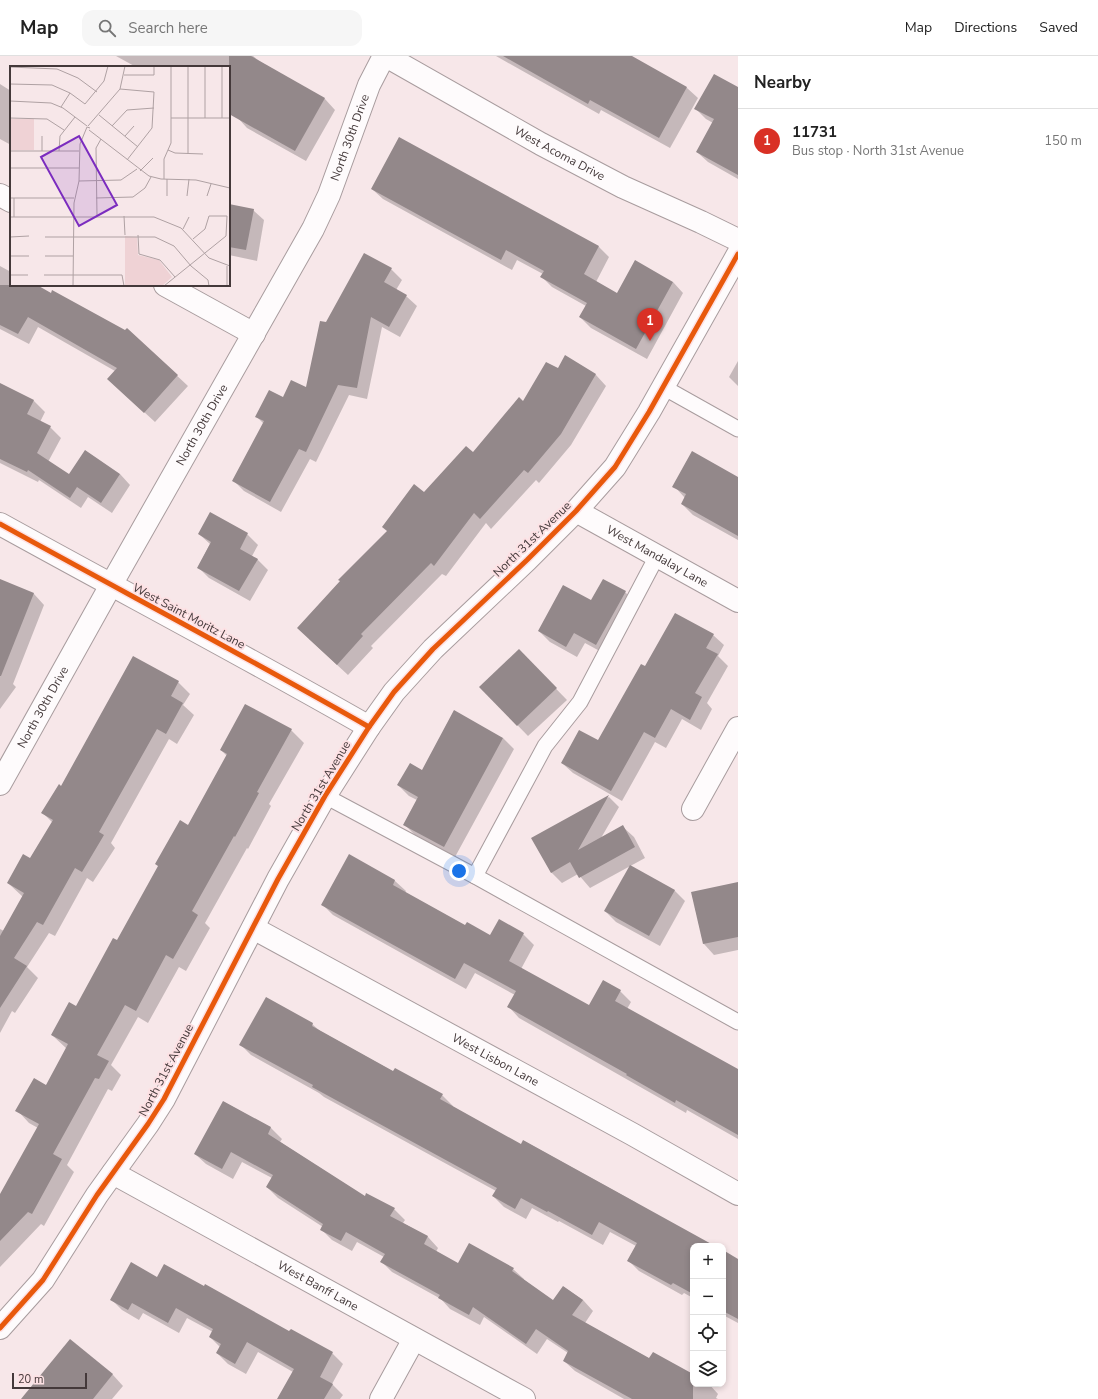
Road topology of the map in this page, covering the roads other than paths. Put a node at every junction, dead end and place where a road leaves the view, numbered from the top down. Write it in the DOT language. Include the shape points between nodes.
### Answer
graph roads {
  1 [pos="385,56"];
  2 [pos="0,196"];
  3 [pos="10,201"];
  4 [pos="738,240"];
  5 [pos="738,254"];
  6 [pos="167,286"];
  7 [pos="254,334"];
  8 [pos="663,387"];
  9 [pos="738,429"];
  10 [pos="576,511"];
  11 [pos="0,524"];
  12 [pos="658,556"];
  13 [pos="110,585"];
  14 [pos="738,601"];
  15 [pos="369,727"];
  16 [pos="738,728"];
  17 [pos="0,784"];
  18 [pos="325,796"];
  19 [pos="693,810"];
  20 [pos="474,876"];
  21 [pos="253,928"];
  22 [pos="738,1022"];
  23 [pos="113,1173"];
  24 [pos="738,1194"];
  25 [pos="0,1328"];
  26 [pos="414,1339"];
  27 [pos="382,1399"];
  28 [pos="524,1399"];
  1 -- 4 [label="street, West Acoma Drive" via="624,187"];
  1 -- 7 [label="street, North 30th Drive" via="368,85 329,195 313,229"];
  2 -- 3 [label="street"];
  5 -- 8 [label="street, North 31st Avenue"];
  6 -- 7 [label="street"];
  7 -- 13 [label="street, North 30th Drive"];
  8 -- 9 [label="lane"];
  8 -- 10 [label="street, North 31st Avenue" via="615,467"];
  10 -- 12 [label="street, West Mandalay Lane"];
  10 -- 15 [label="street, North 31st Avenue" via="433,649 394,692"];
  11 -- 13 [label="street, West Saint Moritz Lane"];
  12 -- 14 [label="street, West Mandalay Lane"];
  12 -- 20 [label="lane" via="580,702 545,746"];
  13 -- 15 [label="street, West Saint Moritz Lane"];
  13 -- 17 [label="street, North 30th Drive"];
  15 -- 18 [label="street, North 31st Avenue"];
  16 -- 19 [label="street"];
  18 -- 20 [label="lane"];
  18 -- 21 [label="street, North 31st Avenue"];
  20 -- 22 [label="lane"];
  21 -- 23 [label="street, North 31st Avenue" via="164,1099"];
  21 -- 24 [label="street, West Lisbon Lane"];
  23 -- 25 [label="street, North 31st Avenue" via="43,1280"];
  23 -- 26 [label="street, West Banff Lane"];
  26 -- 27 [label="street"];
  26 -- 28 [label="street, West Banff Lane"];
}
